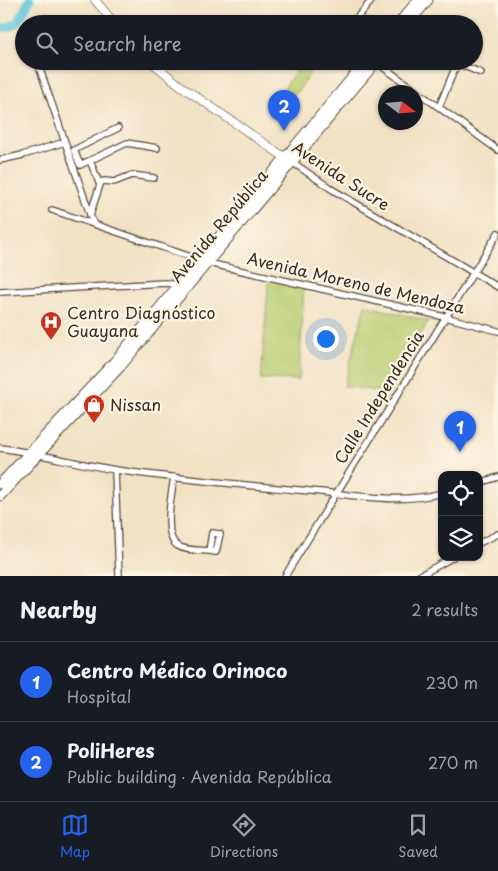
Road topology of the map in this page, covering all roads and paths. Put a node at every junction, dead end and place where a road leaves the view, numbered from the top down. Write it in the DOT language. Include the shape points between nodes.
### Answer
graph roads {
  1 [pos="95,0"];
  2 [pos="372,0"];
  3 [pos="418,0"];
  4 [pos="428,0"];
  5 [pos="108,15"];
  6 [pos="360,15"];
  7 [pos="406,15"];
  8 [pos="416,15"];
  9 [pos="39,70"];
  10 [pos="161,70"];
  11 [pos="366,70"];
  12 [pos="385,70"];
  13 [pos="454,70"];
  14 [pos="474,70"];
  15 [pos="481,73"];
  16 [pos="439,107"];
  17 [pos="118,128"];
  18 [pos="64,142"];
  19 [pos="157,148"];
  20 [pos="498,150"];
  21 [pos="0,160"];
  22 [pos="289,160"];
  23 [pos="90,161"];
  24 [pos="154,178"];
  25 [pos="99,183"];
  26 [pos="52,210"];
  27 [pos="90,215"];
  28 [pos="93,223"];
  29 [pos="498,233"];
  30 [pos="204,261"];
  31 [pos="474,272"];
  32 [pos="498,288"];
  33 [pos="180,289"];
  34 [pos="0,292"];
  35 [pos="446,317"];
  36 [pos="498,323"];
  37 [pos="496,331"];
  38 [pos="0,448"];
  39 [pos="34,453"];
  40 [pos="115,470"];
  41 [pos="174,477"];
  42 [pos="498,477"];
  43 [pos="483,482"];
  44 [pos="0,484"];
  45 [pos="336,494"];
  46 [pos="438,494"];
  47 [pos="0,496"];
  48 [pos="498,534"];
  49 [pos="483,541"];
  50 [pos="209,551"];
  51 [pos="446,561"];
  52 [pos="119,576"];
  53 [pos="285,576"];
  54 [pos="418,576"];
  1 -- 5 [label="street"];
  2 -- 6 [label="street"];
  3 -- 7 [label="main road"];
  4 -- 8 [label="main road"];
  9 -- 18 [label="street"];
  10 -- 22 [label="street, Avenida Sucre"];
  11 -- 22 [label="main road, Avenida República"];
  12 -- 16 [label="street"];
  13 -- 16 [label="street"];
  14 -- 15 [label="street"];
  16 -- 20 [label="street"];
  17 -- 23 [label="street" via="74,150 80,165"];
  18 -- 21 [label="street"];
  18 -- 27 [label="street"];
  19 -- 23 [label="street" via="127,143"];
  22 -- 30 [label="main road, Avenida República"];
  22 -- 31 [label="street, Avenida Sucre" via="333,190"];
  23 -- 25 [label="street"];
  24 -- 25 [label="street" via="132,175 114,182"];
  25 -- 27 [label="street"];
  26 -- 28 [label="street, Avenida Moreno de Mendoza"];
  27 -- 28 [label="street"];
  28 -- 30 [label="street, Avenida Moreno de Mendoza"];
  29 -- 31 [label="street, Calle Independencia"];
  30 -- 33 [label="main road, Avenida República"];
  30 -- 35 [label="street, Avenida Moreno de Mendoza"];
  31 -- 32 [label="street, Avenida Sucre"];
  31 -- 35 [label="street, Calle Independencia"];
  33 -- 34 [label="street" via="170,283 157,283"];
  33 -- 39 [label="main road, Avenida República"];
  35 -- 37 [label="street, Avenida Moreno de Mendoza"];
  35 -- 45 [label="street, Calle Independencia"];
  36 -- 37 [label="street"];
  38 -- 39 [label="street"];
  39 -- 40 [label="street"];
  39 -- 44 [label="main road, Avenida República"];
  39 -- 47 [label="main road, Avenida República"];
  40 -- 41 [label="street"];
  40 -- 52 [label="street"];
  41 -- 45 [label="street"];
  41 -- 50 [label="street" via="169,523 172,541 177,546"];
  42 -- 43 [label="street"];
  45 -- 46 [label="street" via="391,499"];
  45 -- 53 [label="street, Calle Independencia"];
  48 -- 49 [label="street"];
  51 -- 54 [label="street"];
}
